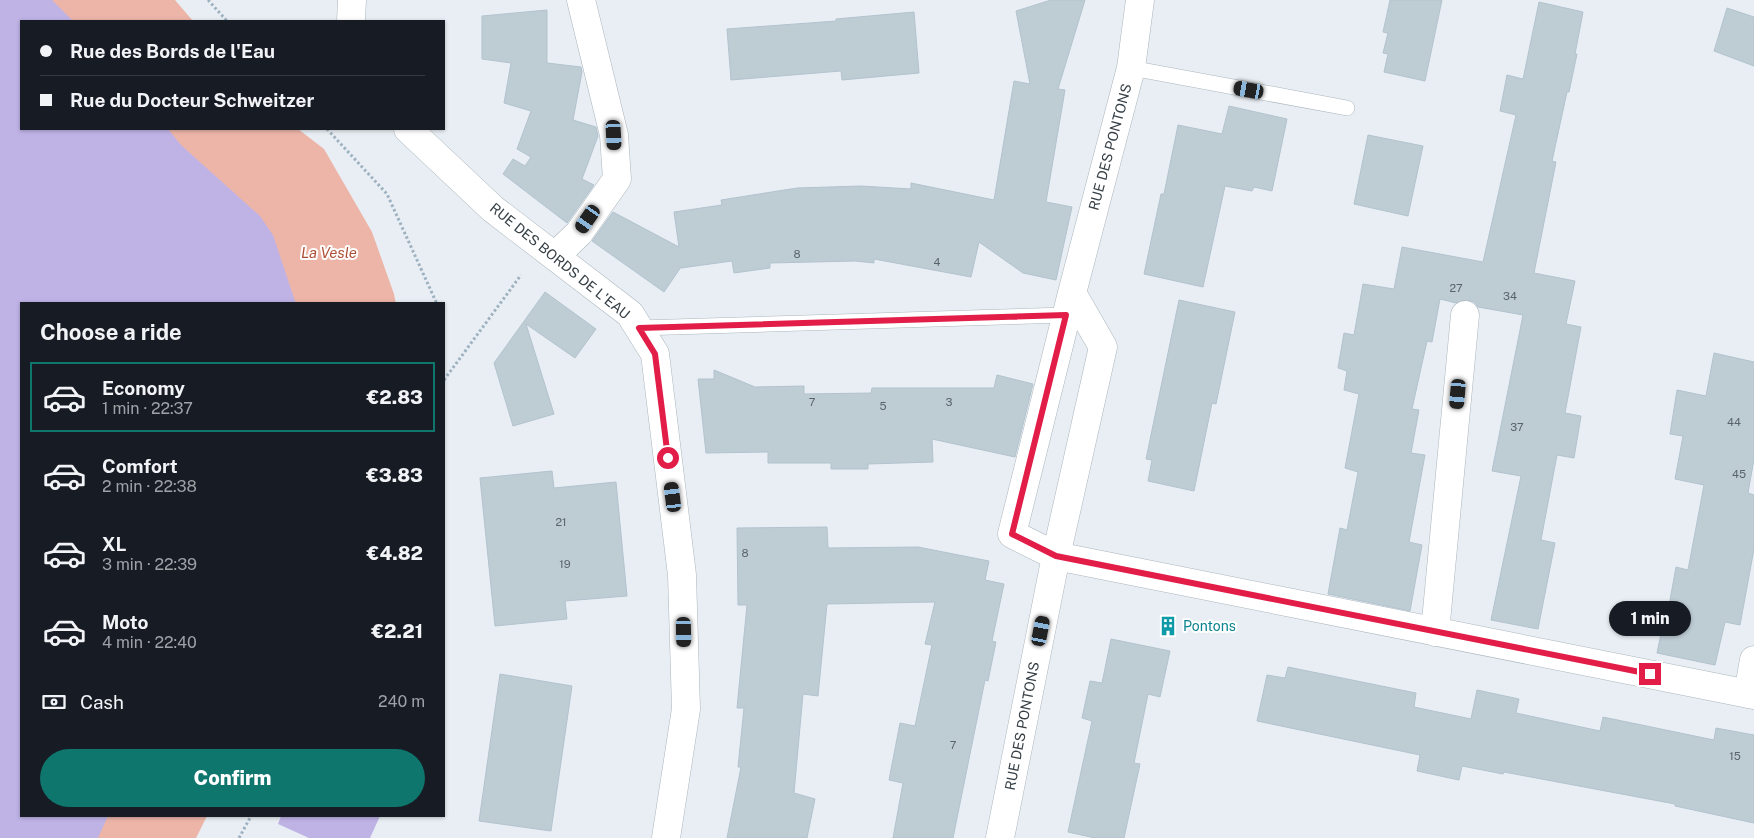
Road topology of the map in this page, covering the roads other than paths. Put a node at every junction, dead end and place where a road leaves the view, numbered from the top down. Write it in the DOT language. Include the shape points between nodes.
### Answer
graph roads {
  1 [pos="352,0"];
  2 [pos="580,0"];
  3 [pos="1140,0"];
  4 [pos="351,20"];
  5 [pos="1131,68"];
  6 [pos="1347,108"];
  7 [pos="409,130"];
  8 [pos="548,251"];
  9 [pos="1069,304"];
  10 [pos="1466,315"];
  11 [pos="639,328"];
  12 [pos="1056,556"];
  13 [pos="1435,632"];
  14 [pos="1754,660"];
  15 [pos="1751,695"];
  16 [pos="666,838"];
  17 [pos="1000,838"];
  1 -- 4 [label="street"];
  2 -- 8 [label="street" via="614,135 617,179 579,233"];
  3 -- 5 [label="street, RUE DES PONTONS"];
  5 -- 6 [label="lane"];
  5 -- 9 [label="street, RUE DES PONTONS"];
  7 -- 8 [label="street, RUE DES BORDS DE L'EAU" via="493,209"];
  8 -- 11 [label="street, RUE DES BORDS DE L'EAU" via="630,314"];
  9 -- 11 [label="lane"];
  9 -- 12 [label="street, RUE DES PONTONS" via="1104,347"];
  9 -- 12 [label="street, RUE DES PONTONS" via="1012,534"];
  10 -- 13 [label="street"];
  11 -- 16 [label="street, RUE DES BORDS DE L'EAU" via="655,354 682,575 686,709"];
  12 -- 13 [label="street"];
  12 -- 17 [label="street, RUE DES PONTONS"];
  13 -- 15 [label="street"];
  14 -- 15 [label="street"];
}
